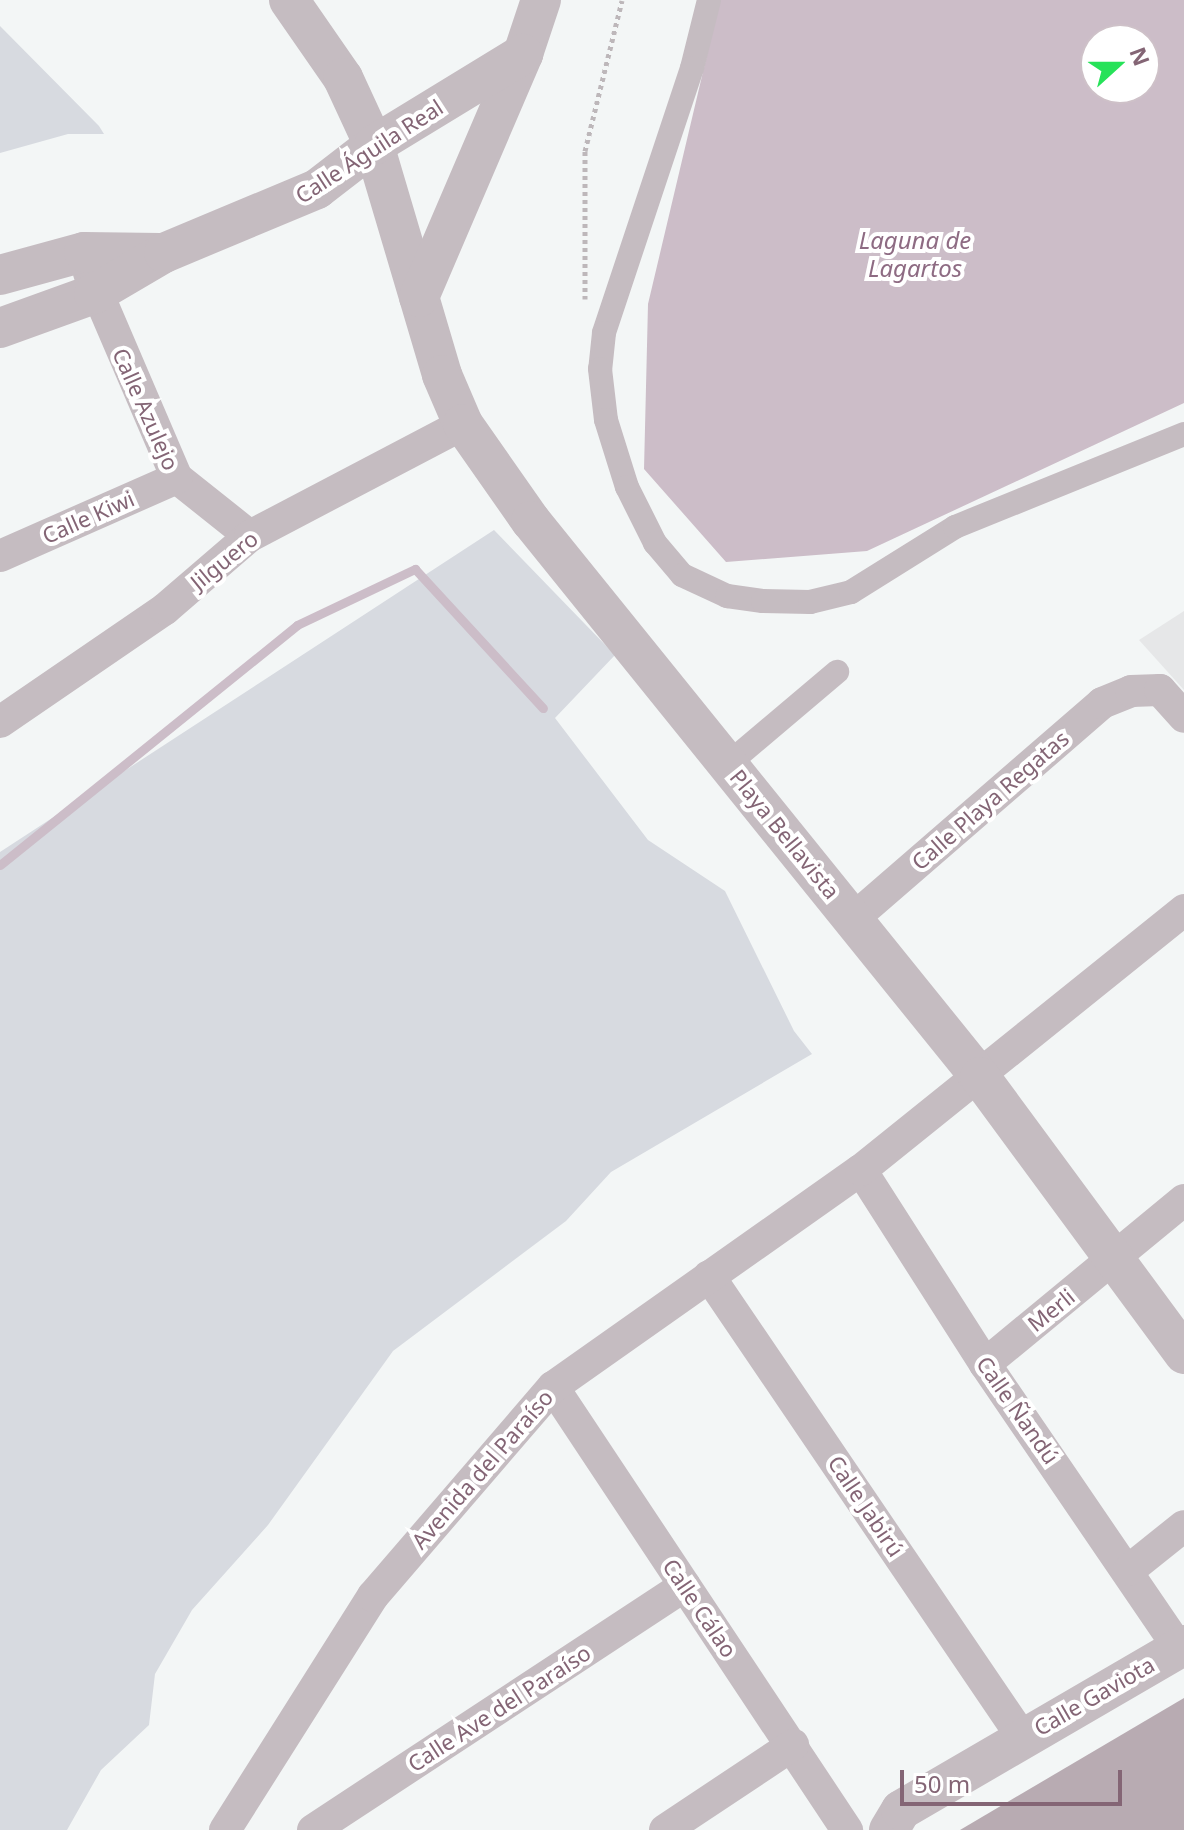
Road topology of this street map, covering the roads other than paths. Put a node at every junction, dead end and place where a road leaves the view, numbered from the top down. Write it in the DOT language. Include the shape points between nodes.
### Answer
graph roads {
  1 [pos="289,0"];
  2 [pos="541,0"];
  3 [pos="709,0"];
  4 [pos="523,54"];
  5 [pos="374,145"];
  6 [pos="84,252"];
  7 [pos="164,253"];
  8 [pos="0,275"];
  9 [pos="94,294"];
  10 [pos="419,297"];
  11 [pos="0,328"];
  12 [pos="463,424"];
  13 [pos="1184,434"];
  14 [pos="177,478"];
  15 [pos="250,536"];
  16 [pos="0,556"];
  17 [pos="837,672"];
  18 [pos="1184,717"];
  19 [pos="0,722"];
  20 [pos="728,764"];
  21 [pos="1184,910"];
  22 [pos="854,918"];
  23 [pos="980,1077"];
  24 [pos="861,1170"];
  25 [pos="1184,1200"];
  26 [pos="1117,1257"];
  27 [pos="709,1276"];
  28 [pos="1184,1354"];
  29 [pos="985,1364"];
  30 [pos="553,1387"];
  31 [pos="1184,1526"];
  32 [pos="1129,1570"];
  33 [pos="685,1586"];
  34 [pos="1182,1646"];
  35 [pos="1022,1737"];
  36 [pos="793,1745"];
  37 [pos="225,1830"];
  38 [pos="313,1830"];
  39 [pos="665,1830"];
  40 [pos="847,1830"];
  41 [pos="889,1830"];
  1 -- 5 [label="street, Playa Bellavista" via="343,78"];
  2 -- 4 [label="street"];
  3 -- 13 [label="street" via="692,68 604,333 600,369 606,420 627,487 655,543 682,575 727,596 763,601 810,602 851,592 955,527"];
  4 -- 5 [label="street, Calle Águila Real"];
  4 -- 10 [label="street"];
  5 -- 7 [label="street, Calle Águila Real" via="317,189"];
  5 -- 10 [label="street, Playa Bellavista"];
  6 -- 7 [label="street, Calle Águila Real"];
  6 -- 8 [label="street, Calle Águila Real"];
  6 -- 9 [label="street, Calle Azulejo"];
  7 -- 9 [label="street, Calle Águila Real"];
  9 -- 11 [label="street, Calle Águila Real"];
  9 -- 14 [label="street, Calle Azulejo"];
  10 -- 12 [label="street, Playa Bellavista"];
  12 -- 15 [label="street, Jilguero"];
  12 -- 20 [label="street, Playa Bellavista" via="531,521"];
  14 -- 15 [label="street, Calle Azulejo"];
  14 -- 16 [label="street, Calle Kiwi"];
  15 -- 19 [label="street, Jilguero" via="165,609"];
  17 -- 20 [label="street"];
  18 -- 22 [label="street, Calle Playa Regatas" via="1160,690 1131,691 1102,703"];
  20 -- 22 [label="street, Playa Bellavista"];
  21 -- 23 [label="street, Avenida del Paraíso"];
  22 -- 23 [label="street, Playa Bellavista"];
  23 -- 24 [label="street, Avenida del Paraíso"];
  23 -- 26 [label="street, Playa Bellavista"];
  24 -- 27 [label="street, Avenida del Paraíso"];
  24 -- 29 [label="street, Calle Ñandú"];
  25 -- 26 [label="street, Merli"];
  26 -- 28 [label="street, Playa Bellavista"];
  26 -- 29 [label="street, Merli"];
  27 -- 30 [label="street, Avenida del Paraíso"];
  27 -- 35 [label="street, Calle Jabirú"];
  29 -- 32 [label="street, Calle Ñandú"];
  30 -- 33 [label="street, Calle Cálao"];
  30 -- 37 [label="street, Avenida del Paraíso" via="373,1596"];
  31 -- 32 [label="street"];
  32 -- 34 [label="street, Calle Ñandú"];
  33 -- 36 [label="street, Calle Cálao"];
  33 -- 38 [label="street, Calle Ave del Paraíso"];
  34 -- 35 [label="street, Calle Gaviota"];
  35 -- 41 [label="street, Calle Gaviota" via="901,1810"];
  36 -- 39 [label="street"];
  36 -- 40 [label="street, Calle Cálao"];
}
